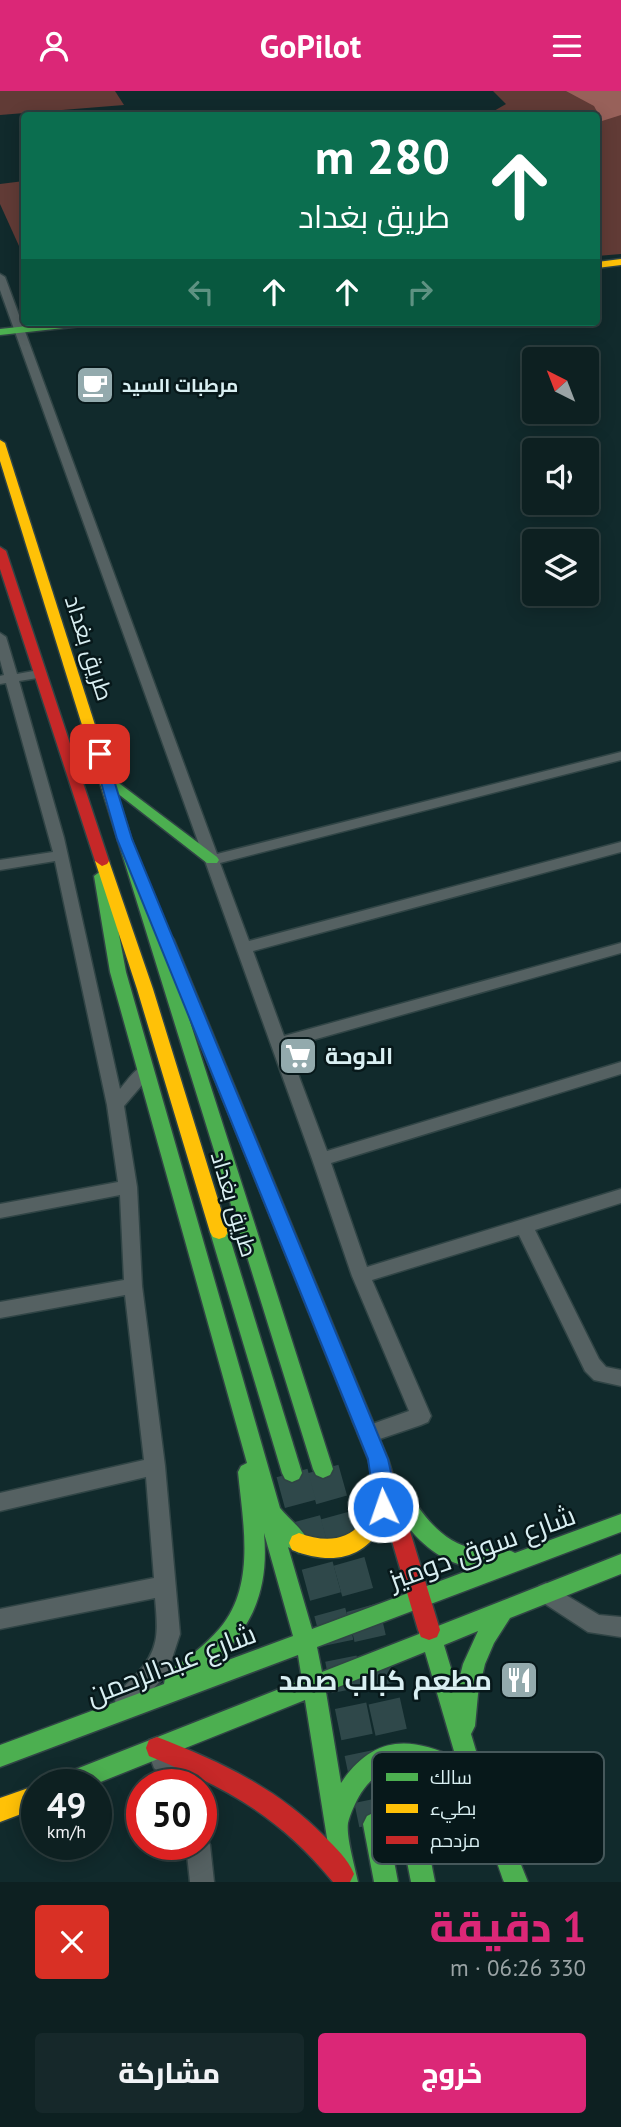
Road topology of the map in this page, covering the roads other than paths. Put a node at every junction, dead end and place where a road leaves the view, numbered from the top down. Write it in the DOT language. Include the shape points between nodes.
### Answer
graph roads {
  1 [pos="621,262"];
  2 [pos="600,265"];
  3 [pos="621,268"];
  4 [pos="600,271"];
  5 [pos="0,277"];
  6 [pos="21,323"];
  7 [pos="0,325"];
  8 [pos="21,325"];
  9 [pos="21,325"];
  10 [pos="22,326"];
  11 [pos="0,332"];
  12 [pos="0,443"];
  13 [pos="0,551"];
  14 [pos="0,637"];
  15 [pos="39,674"];
  16 [pos="6,679"];
  17 [pos="621,756"];
  18 [pos="108,779"];
  19 [pos="125,839"];
  20 [pos="96,846"];
  21 [pos="621,847"];
  22 [pos="61,855"];
  23 [pos="212,860"];
  24 [pos="0,866"];
  25 [pos="243,948"];
  26 [pos="621,948"];
  27 [pos="278,1044"];
  28 [pos="621,1068"];
  29 [pos="146,1071"];
  30 [pos="115,1105"];
  31 [pos="321,1159"];
  32 [pos="128,1187"];
  33 [pos="621,1196"];
  34 [pos="0,1210"];
  35 [pos="524,1226"];
  36 [pos="361,1276"];
  37 [pos="133,1286"];
  38 [pos="0,1310"];
  39 [pos="621,1377"];
  40 [pos="243,1420"];
  41 [pos="368,1434"];
  42 [pos="378,1459"];
  43 [pos="256,1465"];
  44 [pos="155,1466"];
  45 [pos="323,1469"];
  46 [pos="292,1473"];
  47 [pos="0,1502"];
  48 [pos="621,1524"];
  49 [pos="550,1551"];
  50 [pos="621,1564"];
  51 [pos="166,1586"];
  52 [pos="546,1593"];
  53 [pos="419,1598"];
  54 [pos="505,1609"];
  55 [pos="0,1619"];
  56 [pos="360,1620"];
  57 [pos="621,1627"];
  58 [pos="430,1635"];
  59 [pos="306,1647"];
  60 [pos="371,1664"];
  61 [pos="315,1687"];
  62 [pos="147,1701"];
  63 [pos="108,1716"];
  64 [pos="151,1750"];
  65 [pos="465,1752"];
  66 [pos="467,1752"];
  67 [pos="0,1756"];
  68 [pos="372,1764"];
  69 [pos="104,1769"];
  70 [pos="174,1769"];
  71 [pos="21,1802"];
  72 [pos="0,1810"];
  73 [pos="338,1830"];
  74 [pos="200,1860"];
  75 [pos="382,1864"];
  76 [pos="419,1864"];
  77 [pos="509,1864"];
  78 [pos="346,1881"];
  79 [pos="202,1882"];
  80 [pos="386,1882"];
  81 [pos="423,1882"];
  82 [pos="516,1882"];
  1 -- 2 [label="main road"];
  3 -- 4 [label="main road"];
  5 -- 6 [label="street"];
  7 -- 8 [label="main road"];
  9 -- 11 [label="main road"];
  10 -- 23 [label="street" via="123,620"];
  12 -- 18 [label="main road, طريق بغداد"];
  13 -- 15 [label="main road, طريق بغداد"];
  14 -- 16 [label="street"];
  15 -- 16 [label="street"];
  15 -- 20 [label="main road, طريق بغداد"];
  16 -- 22 [label="street"];
  17 -- 23 [label="street"];
  18 -- 19 [label="main road, طريق بغداد"];
  18 -- 23 [label="main road"];
  19 -- 41 [label="main road"];
  19 -- 45 [label="main road, طريق بغداد"];
  20 -- 29 [label="main road" via="114,951"];
  20 -- 46 [label="main road, طريق بغداد" via="145,989"];
  21 -- 25 [label="street"];
  22 -- 24 [label="street"];
  22 -- 30 [label="street"];
  23 -- 25 [label="street"];
  25 -- 27 [label="street"];
  26 -- 27 [label="street"];
  27 -- 31 [label="street"];
  28 -- 31 [label="street"];
  29 -- 30 [label="street"];
  29 -- 40 [label="main road"];
  30 -- 32 [label="street"];
  31 -- 36 [label="street"];
  32 -- 34 [label="street"];
  32 -- 37 [label="street"];
  33 -- 35 [label="street"];
  35 -- 36 [label="street"];
  35 -- 39 [label="street" via="592,1365 601,1374"];
  36 -- 41 [label="street" via="421,1416"];
  37 -- 38 [label="street"];
  37 -- 44 [label="street"];
  40 -- 43 [label="main road"];
  40 -- 62 [label="main road" via="254,1564 248,1606 223,1643"];
  41 -- 42 [label="main road"];
  42 -- 43 [label="main road" via="385,1498 380,1516 366,1535 334,1549 307,1546 281,1527 267,1504"];
  42 -- 49 [label="main road" via="414,1520 445,1551 481,1561"];
  42 -- 53 [label="main road"];
  43 -- 59 [label="main road"];
  44 -- 47 [label="street"];
  44 -- 51 [label="street"];
  48 -- 49 [label="main road, شارع سوق دوميز"];
  49 -- 53 [label="main road, شارع سوق دوميز"];
  50 -- 52 [label="main road"];
  51 -- 55 [label="street"];
  51 -- 63 [label="street" via="169,1634 159,1666"];
  52 -- 54 [label="main road"];
  52 -- 57 [label="street" via="596,1625"];
  53 -- 56 [label="main road, شارع سوق دوميز"];
  53 -- 58 [label="main road"];
  54 -- 58 [label="main road"];
  54 -- 66 [label="main road" via="481,1644 467,1681"];
  56 -- 58 [label="main road" via="405,1612 417,1617"];
  56 -- 59 [label="main road, شارع عبدالرحمن"];
  58 -- 60 [label="main road"];
  58 -- 65 [label="main road"];
  59 -- 60 [label="main road" via="316,1666 333,1674"];
  59 -- 61 [label="main road"];
  59 -- 62 [label="main road, شارع عبدالرحمن"];
  60 -- 61 [label="main road"];
  61 -- 64 [label="main road"];
  61 -- 73 [label="main road"];
  62 -- 63 [label="main road, شارع عبدالرحمن"];
  63 -- 67 [label="main road, شارع عبدالرحمن"];
  64 -- 69 [label="main road"];
  64 -- 70 [label="street"];
  64 -- 78 [label="main road" via="223,1775 281,1809 306,1829"];
  68 -- 73 [label="main road" via="351,1783 339,1813"];
  71 -- 72 [label="main road"];
  73 -- 78 [label="main road"];
  74 -- 79 [label="street"];
  75 -- 80 [label="main road"];
  76 -- 81 [label="main road"];
  77 -- 82 [label="main road"];
}
